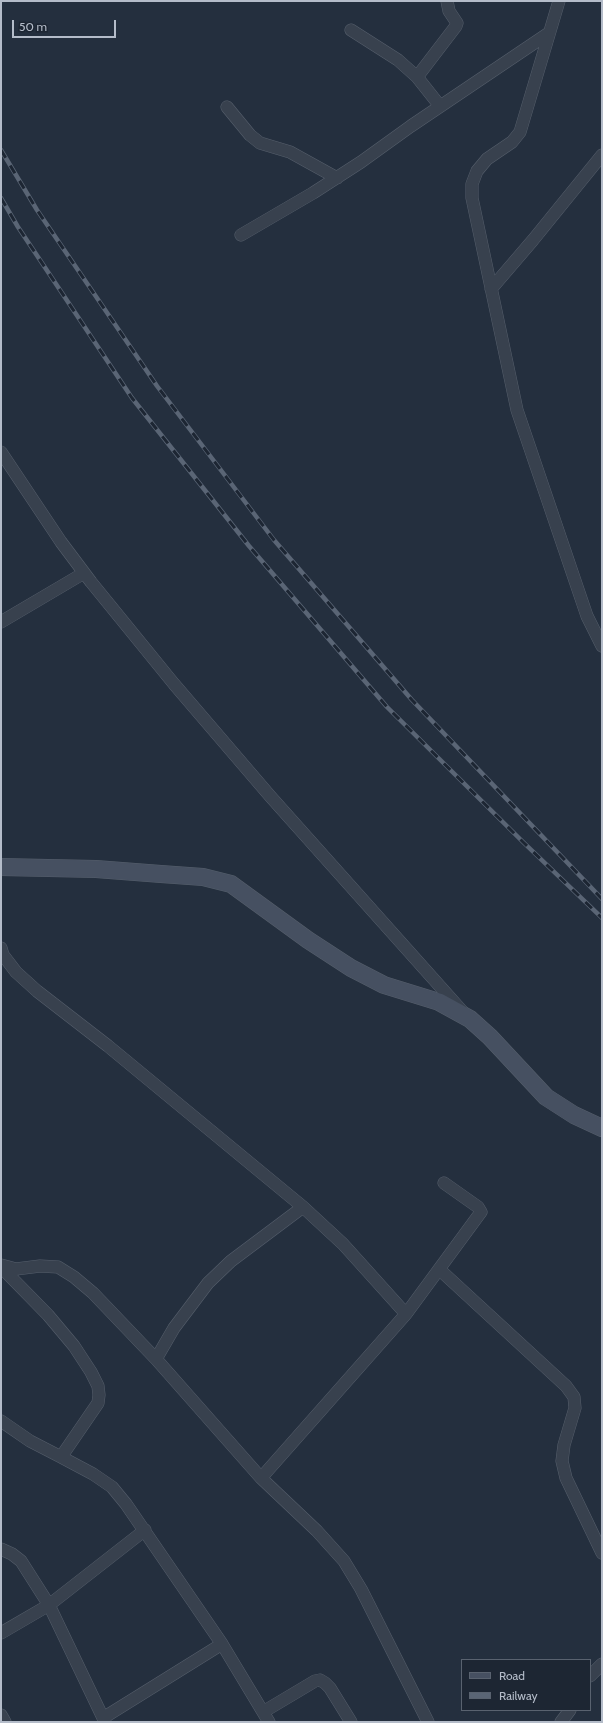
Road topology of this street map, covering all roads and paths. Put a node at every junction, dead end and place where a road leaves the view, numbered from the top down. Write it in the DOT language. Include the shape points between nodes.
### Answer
graph roads {
  1 [pos="447,1"];
  2 [pos="559,1"];
  3 [pos="351,30"];
  4 [pos="549,33"];
  5 [pos="416,77"];
  6 [pos="440,106"];
  7 [pos="227,107"];
  8 [pos="602,155"];
  9 [pos="337,178"];
  10 [pos="241,235"];
  11 [pos="491,289"];
  12 [pos="1,452"];
  13 [pos="84,573"];
  14 [pos="1,622"];
  15 [pos="602,646"];
  16 [pos="1,867"];
  17 [pos="1,948"];
  18 [pos="470,1019"];
  19 [pos="602,1128"];
  20 [pos="444,1183"];
  21 [pos="303,1207"];
  22 [pos="1,1266"];
  23 [pos="440,1270"];
  24 [pos="406,1314"];
  25 [pos="156,1360"];
  26 [pos="1,1421"];
  27 [pos="61,1457"];
  28 [pos="261,1478"];
  29 [pos="145,1530"];
  30 [pos="1,1549"];
  31 [pos="602,1553"];
  32 [pos="49,1605"];
  33 [pos="1,1633"];
  34 [pos="222,1644"];
  35 [pos="602,1664"];
  36 [pos="591,1675"];
  37 [pos="569,1711"];
  38 [pos="1,1715"];
  39 [pos="266,1717"];
  40 [pos="104,1720"];
  41 [pos="5,1722"];
  42 [pos="351,1722"];
  43 [pos="428,1722"];
  44 [pos="560,1722"];
  1 -- 5 [label="street" via="456,26"];
  2 -- 4 [label="street"];
  3 -- 5 [label="street" via="398,60"];
  4 -- 6 [label="street"];
  4 -- 11 [label="street" via="520,132 512,142 487,159 477,171 472,184 472,198"];
  5 -- 6 [label="street"];
  6 -- 9 [label="street"];
  7 -- 9 [label="street" via="260,143 290,152"];
  8 -- 11 [label="street"];
  9 -- 10 [label="street"];
  11 -- 15 [label="street" via="517,410 587,616"];
  12 -- 13 [label="street"];
  13 -- 14 [label="street"];
  13 -- 18 [label="street" via="265,790"];
  16 -- 18 [label="main road" via="154,873 203,877 231,884 351,968 384,985 439,1002"];
  17 -- 21 [label="street" via="16,972 36,991 108,1046"];
  18 -- 19 [label="main road" via="546,1097 574,1115"];
  20 -- 23 [label="street" via="478,1207 481,1212"];
  21 -- 24 [label="street" via="343,1244"];
  21 -- 25 [label="street" via="231,1261 208,1283 174,1328"];
  22 -- 25 [label="street" via="16,1269 58,1267 93,1293"];
  22 -- 27 [label="street" via="74,1346 98,1386 98,1403"];
  23 -- 24 [label="street"];
  23 -- 31 [label="street" via="566,1386 574,1397 575,1408 562,1460 566,1478"];
  24 -- 28 [label="street"];
  25 -- 28 [label="street"];
  26 -- 27 [label="street" via="30,1441"];
  27 -- 29 [label="street" via="112,1487"];
  28 -- 43 [label="street" via="317,1531 344,1561 380,1623"];
  29 -- 32 [label="street"];
  29 -- 34 [label="street"];
  30 -- 32 [label="street" via="21,1561"];
  32 -- 33 [label="street"];
  32 -- 40 [label="street"];
  34 -- 39 [label="street"];
  34 -- 40 [label="street"];
  35 -- 36 [label="street"];
  37 -- 44 [label="street"];
  38 -- 41 [label="street"];
  39 -- 42 [label="street" via="315,1681 320,1680 330,1688"];
}
